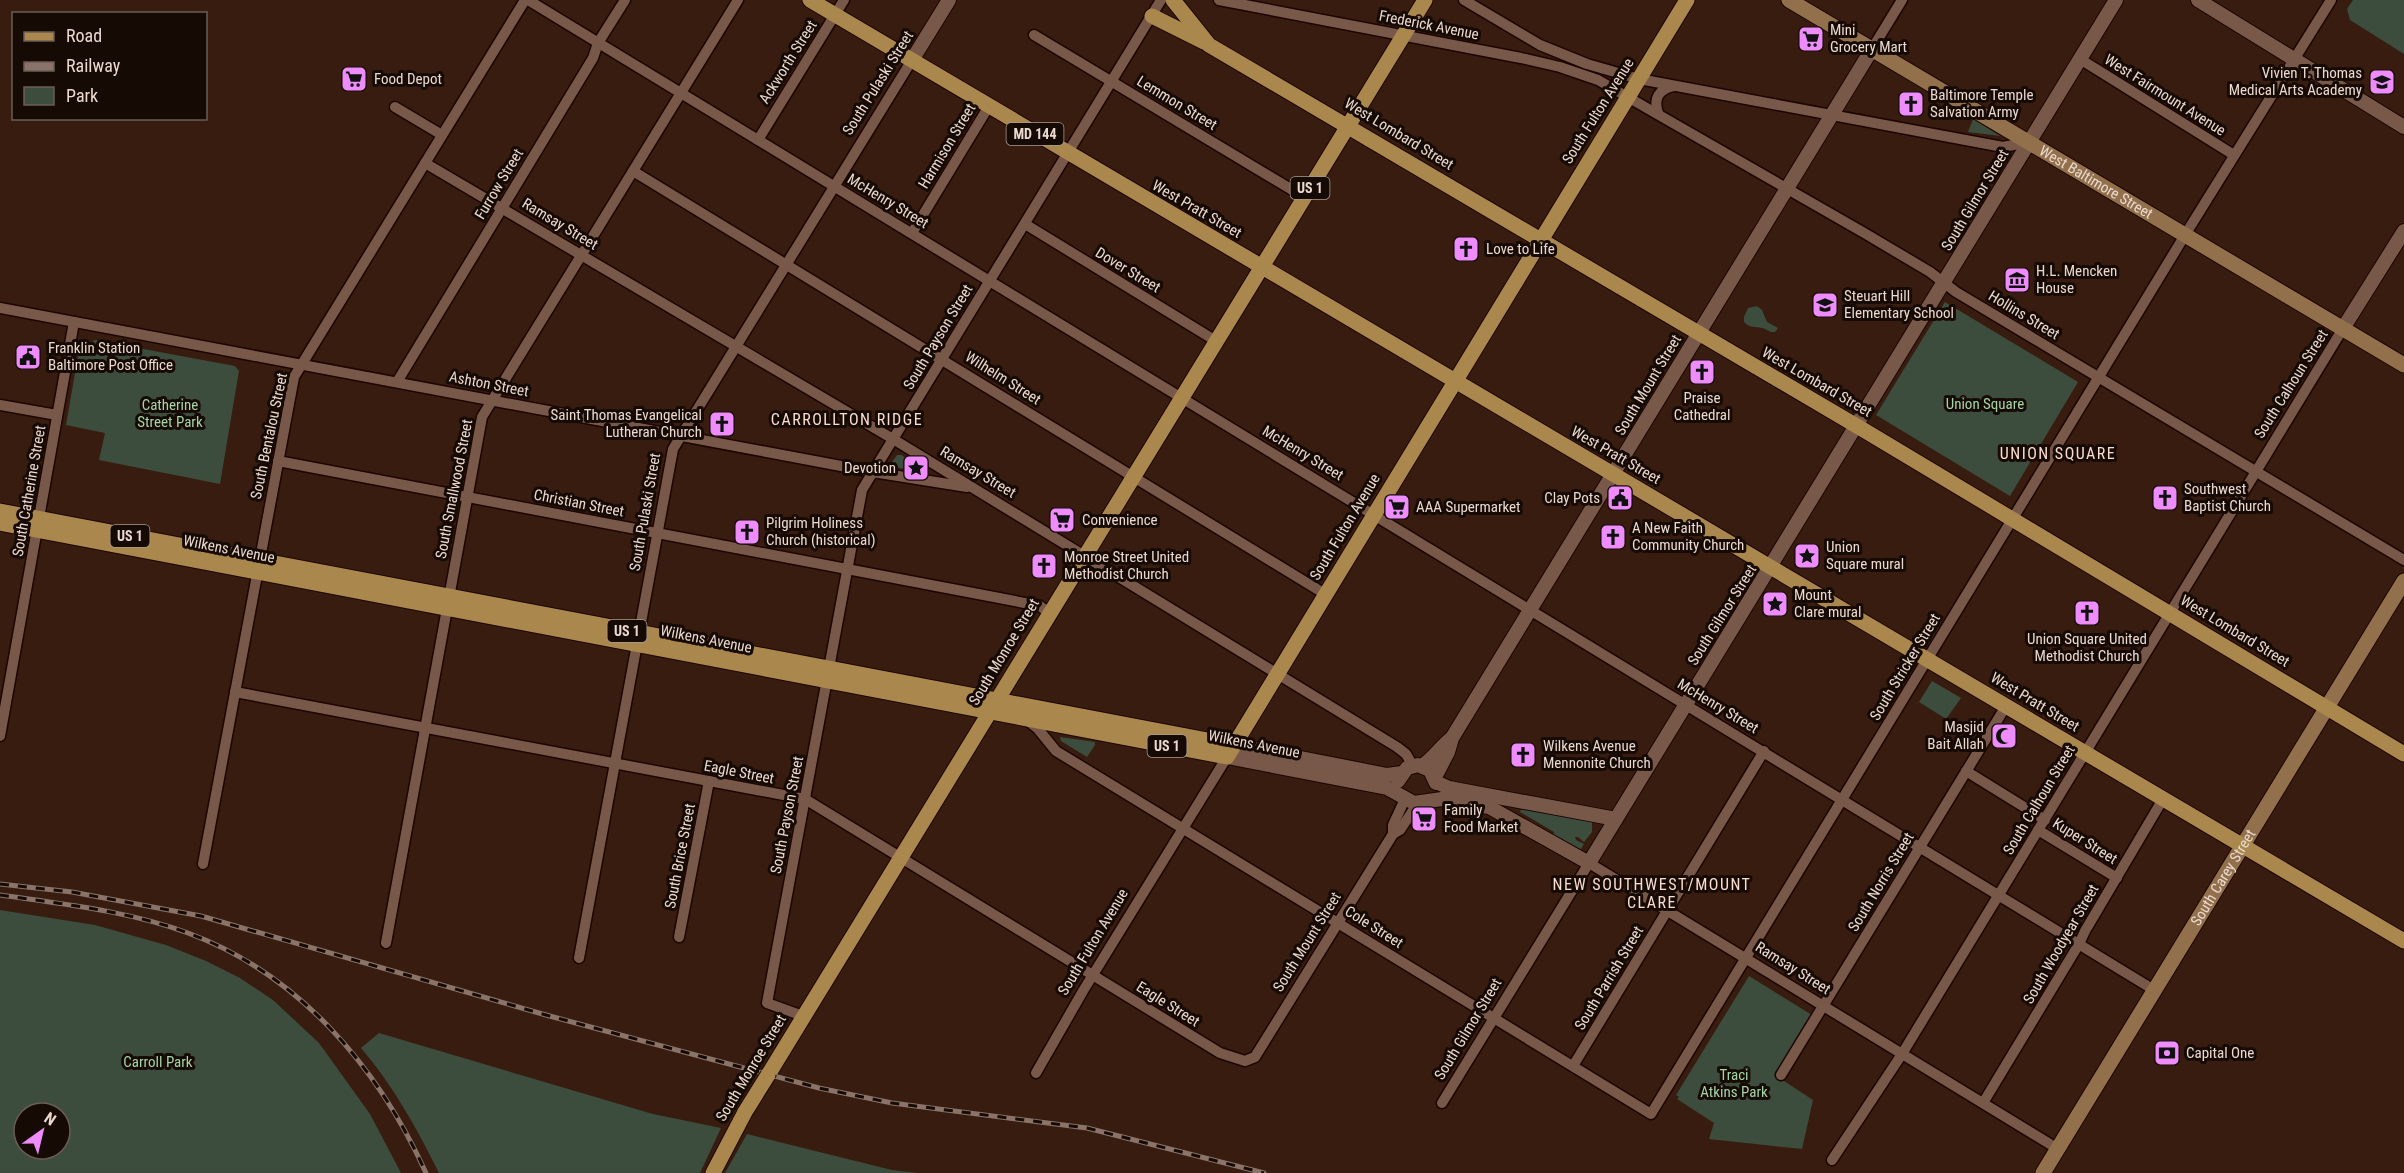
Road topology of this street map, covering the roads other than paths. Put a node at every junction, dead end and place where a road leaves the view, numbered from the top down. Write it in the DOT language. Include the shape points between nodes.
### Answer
graph roads {
  1 [pos="526,0"];
  2 [pos="625,0"];
  3 [pos="738,0"];
  4 [pos="810,0"];
  5 [pos="844,0"];
  6 [pos="949,0"];
  7 [pos="1161,0"];
  8 [pos="1173,0"];
  9 [pos="1219,0"];
  10 [pos="1425,0"];
  11 [pos="1464,0"];
  12 [pos="1687,0"];
  13 [pos="1789,0"];
  14 [pos="1902,0"];
  15 [pos="2116,0"];
  16 [pos="2198,0"];
  17 [pos="2331,0"];
  18 [pos="835,15"];
  19 [pos="1152,16"];
  20 [pos="1034,34"];
  21 [pos="1404,35"];
  22 [pos="598,43"];
  23 [pos="1209,45"];
  24 [pos="1872,49"];
  25 [pos="2080,59"];
  26 [pos="912,60"];
  27 [pos="2294,60"];
  28 [pos="1639,79"];
  29 [pos="1112,81"];
  30 [pos="1674,86"];
  31 [pos="681,93"];
  32 [pos="1629,96"];
  33 [pos="989,106"];
  34 [pos="395,107"];
  35 [pos="1658,113"];
  36 [pos="1832,114"];
  37 [pos="1349,126"];
  38 [pos="2404,127"];
  39 [pos="442,135"];
  40 [pos="758,140"];
  41 [pos="2029,142"];
  42 [pos="1068,153"];
  43 [pos="2234,155"];
  44 [pos="425,163"];
  45 [pos="633,171"];
  46 [pos="835,186"];
  47 [pos="1787,188"];
  48 [pos="1304,197"];
  49 [pos="502,209"];
  50 [pos="1024,224"];
  51 [pos="2404,231"];
  52 [pos="912,233"];
  53 [pos="2185,235"];
  54 [pos="1541,240"];
  55 [pos="581,255"];
  56 [pos="786,266"];
  57 [pos="1261,267"];
  58 [pos="990,280"];
  59 [pos="1944,283"];
  60 [pos="0,308"];
  61 [pos="74,322"];
  62 [pos="2342,330"];
  63 [pos="1699,333"];
  64 [pos="1216,341"];
  65 [pos="736,347"];
  66 [pos="942,359"];
  67 [pos="301,364"];
  68 [pos="2404,365"];
  69 [pos="2098,377"];
  70 [pos="1455,381"];
  71 [pos="397,382"];
  72 [pos="1181,397"];
  73 [pos="492,400"];
  74 [pos="0,405"];
  75 [pos="57,415"];
  76 [pos="1856,426"];
  77 [pos="682,435"];
  78 [pos="893,439"];
  79 [pos="278,461"];
  80 [pos="2255,471"];
  81 [pos="873,472"];
  82 [pos="1613,474"];
  83 [pos="1133,476"];
  84 [pos="972,488"];
  85 [pos="467,497"];
  86 [pos="0,511"];
  87 [pos="1374,514"];
  88 [pos="2012,519"];
  89 [pos="0,523"];
  90 [pos="38,524"];
  91 [pos="658,533"];
  92 [pos="1084,556"];
  93 [pos="2404,560"];
  94 [pos="259,566"];
  95 [pos="1771,567"];
  96 [pos="848,569"];
  97 [pos="2404,581"];
  98 [pos="1325,594"];
  99 [pos="448,603"];
  100 [pos="1531,609"];
  101 [pos="1049,613"];
  102 [pos="2170,613"];
  103 [pos="638,639"];
  104 [pos="1927,659"];
  105 [pos="1277,674"];
  106 [pos="827,675"];
  107 [pos="235,692"];
  108 [pos="1686,704"];
  109 [pos="2006,706"];
  110 [pos="991,707"];
  111 [pos="2327,708"];
  112 [pos="1027,720"];
  113 [pos="426,728"];
  114 [pos="0,736"];
  115 [pos="1452,738"];
  116 [pos="1230,751"];
  117 [pos="1764,751"];
  118 [pos="2085,753"];
  119 [pos="2404,754"];
  120 [pos="616,763"];
  121 [pos="1412,768"];
  122 [pos="1966,771"];
  123 [pos="1435,779"];
  124 [pos="710,781"];
  125 [pos="805,799"];
  126 [pos="1842,799"];
  127 [pos="2163,799"];
  128 [pos="1414,800"];
  129 [pos="1510,817"];
  130 [pos="1616,819"];
  131 [pos="2045,820"];
  132 [pos="1183,829"];
  133 [pos="2038,830"];
  134 [pos="2243,846"];
  135 [pos="1920,847"];
  136 [pos="900,857"];
  137 [pos="1589,863"];
  138 [pos="203,864"];
  139 [pos="2116,878"];
  140 [pos="1999,895"];
  141 [pos="1667,910"];
  142 [pos="1338,923"];
  143 [pos="2402,935"];
  144 [pos="680,937"];
  145 [pos="386,942"];
  146 [pos="2079,944"];
  147 [pos="579,958"];
  148 [pos="1746,958"];
  149 [pos="1093,975"];
  150 [pos="2154,990"];
  151 [pos="1823,1006"];
  152 [pos="1493,1018"];
  153 [pos="801,1020"];
  154 [pos="1902,1054"];
  155 [pos="1245,1061"];
  156 [pos="1573,1066"];
  157 [pos="1036,1073"];
  158 [pos="1781,1075"];
  159 [pos="1442,1103"];
  160 [pos="1983,1103"];
  161 [pos="1651,1114"];
  162 [pos="2058,1149"];
  163 [pos="1832,1160"];
  164 [pos="713,1173"];
  165 [pos="2043,1173"];
  1 -- 22 [label="street, McHenry Street"];
  1 -- 39 [label="street, South Bentalou Street"];
  2 -- 22 [label="street, Furrow Street"];
  3 -- 31 [label="street, South Smallwood Street"];
  4 -- 18 [label="main road, West Pratt Street / MD 144"];
  5 -- 18 [label="street, Ackworth Street"];
  6 -- 26 [label="street, South Pulaski Street"];
  7 -- 19 [label="street, South Payson Street"];
  8 -- 23 [label="main road, West Lombard Street"];
  9 -- 21 [label="street, Frederick Avenue"];
  10 -- 21 [label="main road, South Monroe Street / US 1"];
  11 -- 28 [label="street" via="1540,45"];
  12 -- 28 [label="main road, South Fulton Avenue"];
  13 -- 24 [label="main road, West Baltimore Street"];
  14 -- 24 [label="street"];
  15 -- 25 [label="street, South Gilmor Street"];
  16 -- 27 [label="street"];
  17 -- 27 [label="street, South Stricker Street"];
  18 -- 26 [label="main road, West Pratt Street / MD 144"];
  18 -- 40 [label="street, Ackworth Street"];
  19 -- 23 [label="main road, West Lombard Street"];
  19 -- 29 [label="street, South Payson Street"];
  20 -- 29 [label="street, Lemmon Street"];
  21 -- 32 [label="street, Frederick Avenue" via="1560,67"];
  21 -- 37 [label="main road, South Monroe Street / US 1"];
  22 -- 31 [label="street, McHenry Street"];
  22 -- 49 [label="street, Furrow Street"];
  23 -- 37 [label="main road, West Lombard Street"];
  24 -- 36 [label="street, South Mount Street"];
  24 -- 41 [label="main road, West Baltimore Street"];
  25 -- 41 [label="street, South Gilmor Street"];
  25 -- 43 [label="street, West Fairmount Avenue"];
  26 -- 33 [label="main road, West Pratt Street / MD 144"];
  26 -- 46 [label="street, South Pulaski Street"];
  27 -- 38 [label="street"];
  27 -- 43 [label="street, South Stricker Street"];
  28 -- 30 [label="street"];
  28 -- 32 [label="main road, South Fulton Avenue"];
  29 -- 42 [label="street, South Payson Street"];
  29 -- 48 [label="street, Lemmon Street"];
  30 -- 35 [label="street" via="1659,93"];
  30 -- 36 [label="street"];
  31 -- 40 [label="street, McHenry Street"];
  31 -- 45 [label="street, South Smallwood Street"];
  32 -- 35 [label="street, Hollins Street"];
  32 -- 54 [label="main road, South Fulton Avenue"];
  33 -- 42 [label="main road, West Pratt Street / MD 144"];
  33 -- 52 [label="street, Harmison Street"];
  34 -- 39 [label="street"];
  35 -- 47 [label="street, Hollins Street"];
  36 -- 41 [label="street" via="2003,147"];
  36 -- 47 [label="street, South Mount Street"];
  37 -- 48 [label="main road, South Monroe Street / US 1"];
  37 -- 54 [label="main road, West Lombard Street"];
  39 -- 44 [label="street, South Bentalou Street"];
  40 -- 46 [label="street, McHenry Street"];
  41 -- 53 [label="main road, West Baltimore Street"];
  41 -- 59 [label="street, South Gilmor Street"];
  42 -- 50 [label="street, South Payson Street"];
  42 -- 57 [label="main road, West Pratt Street / MD 144"];
  43 -- 53 [label="street, South Stricker Street"];
  44 -- 49 [label="street, Ramsay Street"];
  44 -- 67 [label="street, South Bentalou Street"];
  45 -- 55 [label="street, South Smallwood Street"];
  45 -- 56 [label="street, Wilhelm Street"];
  46 -- 52 [label="street, McHenry Street"];
  46 -- 56 [label="street, South Pulaski Street"];
  47 -- 59 [label="street, Hollins Street"];
  47 -- 63 [label="street, South Mount Street"];
  48 -- 57 [label="main road, South Monroe Street / US 1"];
  49 -- 55 [label="street, Ramsay Street"];
  49 -- 71 [label="street, Furrow Street"];
  50 -- 58 [label="street, South Payson Street"];
  50 -- 64 [label="street, Dover Street"];
  51 -- 62 [label="street"];
  52 -- 58 [label="street, McHenry Street"];
  53 -- 62 [label="main road, West Baltimore Street"];
  53 -- 69 [label="street, South Stricker Street"];
  54 -- 63 [label="main road, West Lombard Street"];
  54 -- 70 [label="main road, South Fulton Avenue"];
  55 -- 65 [label="street, Ramsay Street"];
  55 -- 73 [label="street, South Smallwood Street"];
  56 -- 65 [label="street, South Pulaski Street"];
  56 -- 66 [label="street, Wilhelm Street"];
  57 -- 64 [label="main road, South Monroe Street / US 1"];
  57 -- 70 [label="main road, West Pratt Street / MD 144"];
  58 -- 66 [label="street, South Payson Street"];
  58 -- 72 [label="street, McHenry Street"];
  59 -- 69 [label="street, Hollins Street"];
  59 -- 76 [label="street, South Gilmor Street"];
  60 -- 61 [label="street, Ashton Street"];
  61 -- 67 [label="street, Ashton Street"];
  61 -- 75 [label="street, South Catherine Street"];
  62 -- 68 [label="main road, West Baltimore Street"];
  62 -- 80 [label="street, South Calhoun Street"];
  63 -- 76 [label="main road, West Lombard Street"];
  63 -- 82 [label="street, South Mount Street"];
  64 -- 72 [label="main road, South Monroe Street / US 1"];
  65 -- 77 [label="street, South Pulaski Street"];
  65 -- 78 [label="street, Ramsay Street"];
  66 -- 78 [label="street, South Payson Street"];
  66 -- 83 [label="street, Wilhelm Street"];
  67 -- 71 [label="street, Ashton Street"];
  67 -- 79 [label="street, South Bentalou Street" via="294,377"];
  69 -- 80 [label="street, Hollins Street"];
  69 -- 88 [label="street, South Stricker Street"];
  70 -- 82 [label="main road, West Pratt Street"];
  70 -- 87 [label="main road, South Fulton Avenue"];
  71 -- 73 [label="street, Ashton Street"];
  72 -- 83 [label="main road, South Monroe Street / US 1"];
  72 -- 87 [label="street, McHenry Street"];
  73 -- 77 [label="street, Ashton Street"];
  73 -- 85 [label="street, South Smallwood Street" via="482,417"];
  74 -- 75 [label="street"];
  75 -- 90 [label="street, South Catherine Street"];
  76 -- 88 [label="main road, West Lombard Street"];
  76 -- 95 [label="street, South Gilmor Street"];
  77 -- 81 [label="street, Ashton Street"];
  77 -- 91 [label="street, South Pulaski Street" via="673,449"];
  78 -- 81 [label="street, South Payson Street"];
  78 -- 84 [label="street, Ramsay Street"];
  79 -- 85 [label="street, Christian Street"];
  79 -- 94 [label="street, South Bentalou Street"];
  80 -- 93 [label="street, Hollins Street"];
  80 -- 102 [label="street, South Calhoun Street"];
  81 -- 84 [label="street, Ashton Street"];
  81 -- 96 [label="street, South Payson Street" via="862,490"];
  82 -- 95 [label="main road, West Pratt Street"];
  82 -- 100 [label="street, South Mount Street"];
  83 -- 92 [label="main road, South Monroe Street / US 1"];
  83 -- 98 [label="street, Wilhelm Street"];
  84 -- 92 [label="street, Ramsay Street"];
  85 -- 91 [label="street, Christian Street"];
  85 -- 99 [label="street, South Smallwood Street"];
  86 -- 90 [label="main road, Wilkens Avenue / US 1"];
  87 -- 98 [label="main road, South Fulton Avenue"];
  87 -- 100 [label="street, McHenry Street"];
  88 -- 102 [label="main road, West Lombard Street"];
  88 -- 104 [label="street, South Stricker Street"];
  89 -- 90 [label="main road, Wilkens Avenue / US 1"];
  90 -- 94 [label="main road, Wilkens Avenue / US 1"];
  90 -- 114 [label="street, South Catherine Street"];
  91 -- 96 [label="street, Christian Street"];
  91 -- 103 [label="street, South Pulaski Street"];
  92 -- 101 [label="main road, South Monroe Street / US 1"];
  92 -- 105 [label="street, Ramsay Street"];
  94 -- 99 [label="main road, Wilkens Avenue / US 1"];
  94 -- 107 [label="street, South Bentalou Street"];
  95 -- 104 [label="main road, West Pratt Street"];
  95 -- 108 [label="street, South Gilmor Street"];
  96 -- 101 [label="street, Christian Street" via="1040,606"];
  96 -- 106 [label="street, South Payson Street"];
  97 -- 111 [label="main road, South Carey Street"];
  98 -- 105 [label="main road, South Fulton Avenue"];
  99 -- 103 [label="main road, Wilkens Avenue / US 1"];
  99 -- 113 [label="street, South Smallwood Street"];
  100 -- 108 [label="street, McHenry Street"];
  100 -- 115 [label="street, South Mount Street"];
  101 -- 110 [label="main road, South Monroe Street / US 1"];
  102 -- 111 [label="main road, West Lombard Street"];
  102 -- 118 [label="street, South Calhoun Street"];
  103 -- 106 [label="main road, Wilkens Avenue / US 1"];
  103 -- 120 [label="street, South Pulaski Street"];
  104 -- 109 [label="main road, West Pratt Street"];
  104 -- 126 [label="street, South Stricker Street"];
  105 -- 116 [label="main road, South Fulton Avenue"];
  105 -- 121 [label="street, Ramsay Street" via="1399,748"];
  106 -- 110 [label="main road, Wilkens Avenue / US 1"];
  106 -- 125 [label="street, South Payson Street"];
  107 -- 113 [label="street, Eagle Street"];
  107 -- 138 [label="street, South Bentalou Street"];
  108 -- 117 [label="street, McHenry Street"];
  108 -- 130 [label="street, South Gilmor Street"];
  109 -- 118 [label="main road, West Pratt Street"];
  109 -- 122 [label="street, South Norris Street"];
  110 -- 112 [label="main road, Wilkens Avenue / US 1"];
  110 -- 116 [label="main road, Wilkens Avenue"];
  110 -- 136 [label="main road, South Monroe Street"];
  111 -- 119 [label="main road, West Lombard Street"];
  111 -- 134 [label="main road, South Carey Street"];
  112 -- 116 [label="main road, Wilkens Avenue / US 1"];
  112 -- 132 [label="street, Cole Street" via="1056,751"];
  113 -- 120 [label="street, Eagle Street"];
  113 -- 145 [label="street, South Smallwood Street"];
  115 -- 121 [label="street, South Mount Street" via="1433,757"];
  115 -- 123 [label="street, South Mount Street"];
  116 -- 121 [label="street, Wilkens Avenue" via="1386,775"];
  116 -- 128 [label="street, Wilkens Avenue" via="1387,788"];
  116 -- 132 [label="street, South Fulton Avenue"];
  117 -- 126 [label="street, McHenry Street"];
  117 -- 141 [label="street, South Parrish Street"];
  118 -- 127 [label="main road, West Pratt Street"];
  118 -- 131 [label="street, South Calhoun Street"];
  120 -- 124 [label="street, Eagle Street"];
  120 -- 147 [label="street, South Pulaski Street"];
  121 -- 123 [label="street" via="1430,770"];
  121 -- 128 [label="street" via="1398,783"];
  122 -- 131 [label="street, Kuper Street"];
  122 -- 135 [label="street, South Norris Street"];
  123 -- 128 [label="street" via="1435,792"];
  123 -- 130 [label="street" via="1449,788"];
  124 -- 125 [label="street, Eagle Street"];
  124 -- 144 [label="street, South Brice Street"];
  125 -- 136 [label="street, Eagle Street"];
  125 -- 153 [label="street, South Payson Street" via="767,1003"];
  126 -- 135 [label="street, McHenry Street"];
  126 -- 148 [label="street, South Stricker Street"];
  127 -- 134 [label="main road, West Pratt Street"];
  127 -- 139 [label="street, South Woodyear Street"];
  128 -- 129 [label="street, Wilkens Avenue" via="1442,799 1489,807"];
  128 -- 142 [label="street, South Mount Street" via="1393,825 1393,834"];
  129 -- 137 [label="street, Ramsay Street"];
  130 -- 137 [label="street, South Gilmor Street"];
  131 -- 133 [label="street, South Calhoun Street"];
  132 -- 142 [label="street, Cole Street"];
  132 -- 149 [label="street, South Fulton Avenue"];
  133 -- 139 [label="street, Kuper Street"];
  133 -- 140 [label="street, South Calhoun Street"];
  134 -- 143 [label="main road, West Pratt Street"];
  134 -- 150 [label="main road, South Carey Street"];
  135 -- 140 [label="street, McHenry Street"];
  135 -- 151 [label="street, South Norris Street"];
  136 -- 149 [label="street, Eagle Street"];
  136 -- 153 [label="main road, South Monroe Street"];
  137 -- 141 [label="street, Ramsay Street"];
  137 -- 152 [label="street, South Gilmor Street"];
  139 -- 146 [label="street, South Woodyear Street"];
  140 -- 146 [label="street, McHenry Street"];
  140 -- 154 [label="street, South Calhoun Street"];
  141 -- 148 [label="street, Ramsay Street"];
  141 -- 156 [label="street, South Parrish Street"];
  142 -- 152 [label="street, Cole Street"];
  142 -- 155 [label="street, South Mount Street" via="1255,1058"];
  146 -- 150 [label="street, McHenry Street"];
  146 -- 160 [label="street, South Woodyear Street"];
  148 -- 151 [label="street, Ramsay Street"];
  148 -- 161 [label="street, South Stricker Street"];
  149 -- 155 [label="street, Eagle Street" via="1220,1053"];
  149 -- 157 [label="street, South Fulton Avenue"];
  150 -- 162 [label="main road, South Carey Street"];
  151 -- 154 [label="street, Ramsay Street"];
  151 -- 158 [label="street, South Norris Street"];
  152 -- 156 [label="street, Cole Street"];
  152 -- 159 [label="street, South Gilmor Street"];
  153 -- 164 [label="main road, South Monroe Street, bridge"];
  154 -- 160 [label="street, Ramsay Street"];
  154 -- 163 [label="street, South Calhoun Street"];
  156 -- 161 [label="street, Cole Street"];
  160 -- 162 [label="street, Ramsay Street"];
  162 -- 165 [label="main road, South Carey Street"];
}
